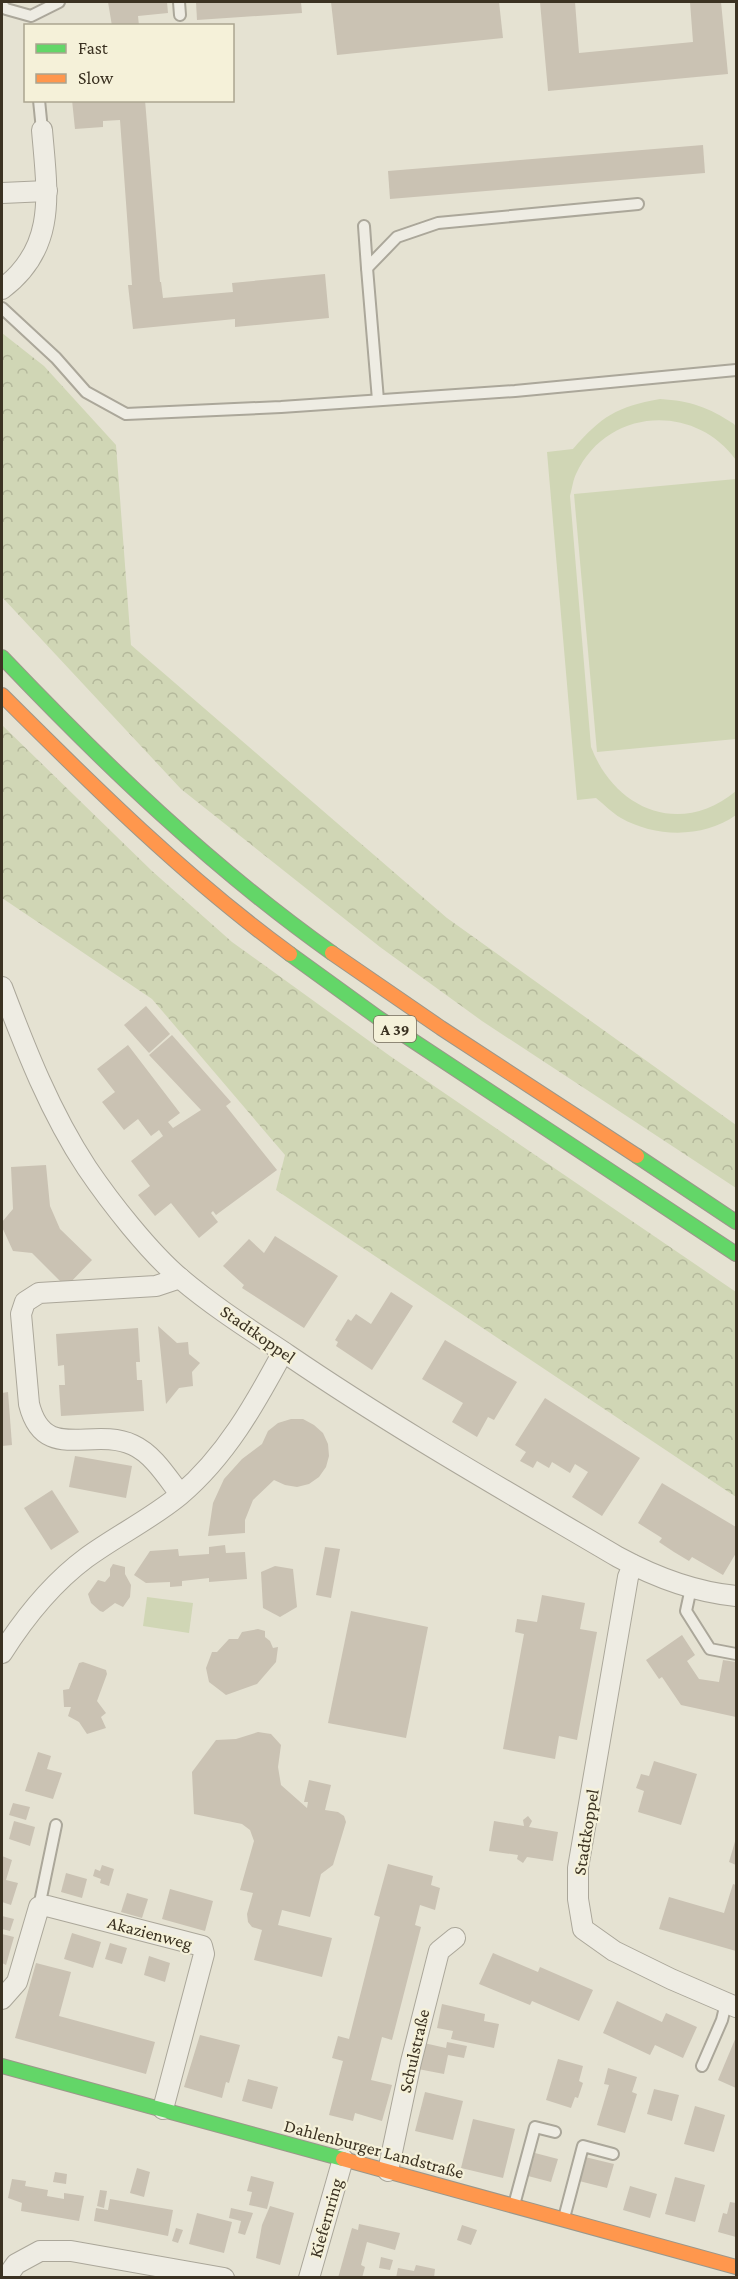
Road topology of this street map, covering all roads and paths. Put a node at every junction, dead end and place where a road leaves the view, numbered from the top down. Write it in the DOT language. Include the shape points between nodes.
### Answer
graph roads {
  1 [pos="59,2"];
  2 [pos="179,2"];
  3 [pos="2,5"];
  4 [pos="180,15"];
  5 [pos="32,21"];
  6 [pos="39,102"];
  7 [pos="42,130"];
  8 [pos="47,191"];
  9 [pos="2,193"];
  10 [pos="638,204"];
  11 [pos="364,226"];
  12 [pos="367,268"];
  13 [pos="2,289"];
  14 [pos="2,308"];
  15 [pos="736,370"];
  16 [pos="378,400"];
  17 [pos="2,657"];
  18 [pos="2,695"];
  19 [pos="2,987"];
  20 [pos="736,1222"];
  21 [pos="736,1254"];
  22 [pos="180,1278"];
  23 [pos="283,1352"];
  24 [pos="180,1494"];
  25 [pos="633,1565"];
  26 [pos="691,1588"];
  27 [pos="736,1596"];
  28 [pos="2,1653"];
  29 [pos="736,1653"];
  30 [pos="56,1826"];
  31 [pos="39,1907"];
  32 [pos="455,1938"];
  33 [pos="2,1999"];
  34 [pos="731,2005"];
  35 [pos="2,2066"];
  36 [pos="702,2066"];
  37 [pos="163,2109"];
  38 [pos="555,2132"];
  39 [pos="612,2154"];
  40 [pos="343,2159"];
  41 [pos="388,2171"];
  42 [pos="514,2206"];
  43 [pos="563,2219"];
  44 [pos="736,2267"];
  45 [pos="6,2277"];
  46 [pos="224,2277"];
  47 [pos="309,2277"];
  1 -- 5 [label="lane"];
  2 -- 4 [label="lane"];
  3 -- 5 [label="lane"];
  6 -- 7 [label="lane"];
  7 -- 8 [label="street"];
  8 -- 9 [label="street"];
  8 -- 13 [label="street" via="40,243 30,262"];
  10 -- 12 [label="lane" via="438,223 397,237"];
  11 -- 12 [label="lane"];
  12 -- 16 [label="lane"];
  14 -- 16 [label="lane" via="86,392 126,414"];
  15 -- 16 [label="lane"];
  17 -- 20 [label="main road, A 39" via="100,757 268,905 393,996"];
  18 -- 21 [label="main road, A 39" via="149,837 252,926 378,1017"];
  19 -- 22 [label="street, Stadtkoppel" via="42,1088 71,1142 127,1220"];
  22 -- 23 [label="street, Stadtkoppel"];
  22 -- 24 [label="street" via="156,1286 39,1293 26,1302 21,1314 29,1404 38,1427 47,1436 58,1439 107,1438 134,1445"];
  23 -- 24 [label="street" via="229,1443"];
  23 -- 25 [label="street, Stadtkoppel" via="414,1437"];
  24 -- 28 [label="street" via="66,1575 30,1612"];
  25 -- 26 [label="street, Stadtkoppel"];
  25 -- 34 [label="street, Stadtkoppel" via="578,1868 583,1929 614,1951"];
  26 -- 27 [label="street, Stadtkoppel"];
  26 -- 29 [label="lane" via="687,1611 710,1649"];
  30 -- 31 [label="lane"];
  31 -- 33 [label="street" via="17,1982"];
  31 -- 37 [label="street, Akazienweg" via="202,1947 204,1954"];
  32 -- 41 [label="street, Schulstraße" via="439,1951"];
  34 -- 36 [label="lane"];
  35 -- 37 [label="main road, Dahlenburger Landstraße"];
  37 -- 40 [label="main road, Dahlenburger Landstraße"];
  38 -- 42 [label="lane" via="535,2127"];
  39 -- 43 [label="lane" via="583,2146"];
  40 -- 41 [label="main road, Dahlenburger Landstraße"];
  40 -- 47 [label="street, Kiefernring"];
  41 -- 42 [label="main road, Dahlenburger Landstraße"];
  42 -- 43 [label="main road, Dahlenburger Landstraße"];
  43 -- 44 [label="main road, Dahlenburger Landstraße"];
  45 -- 46 [label="street" via="16,2264 40,2251 71,2251"];
}
